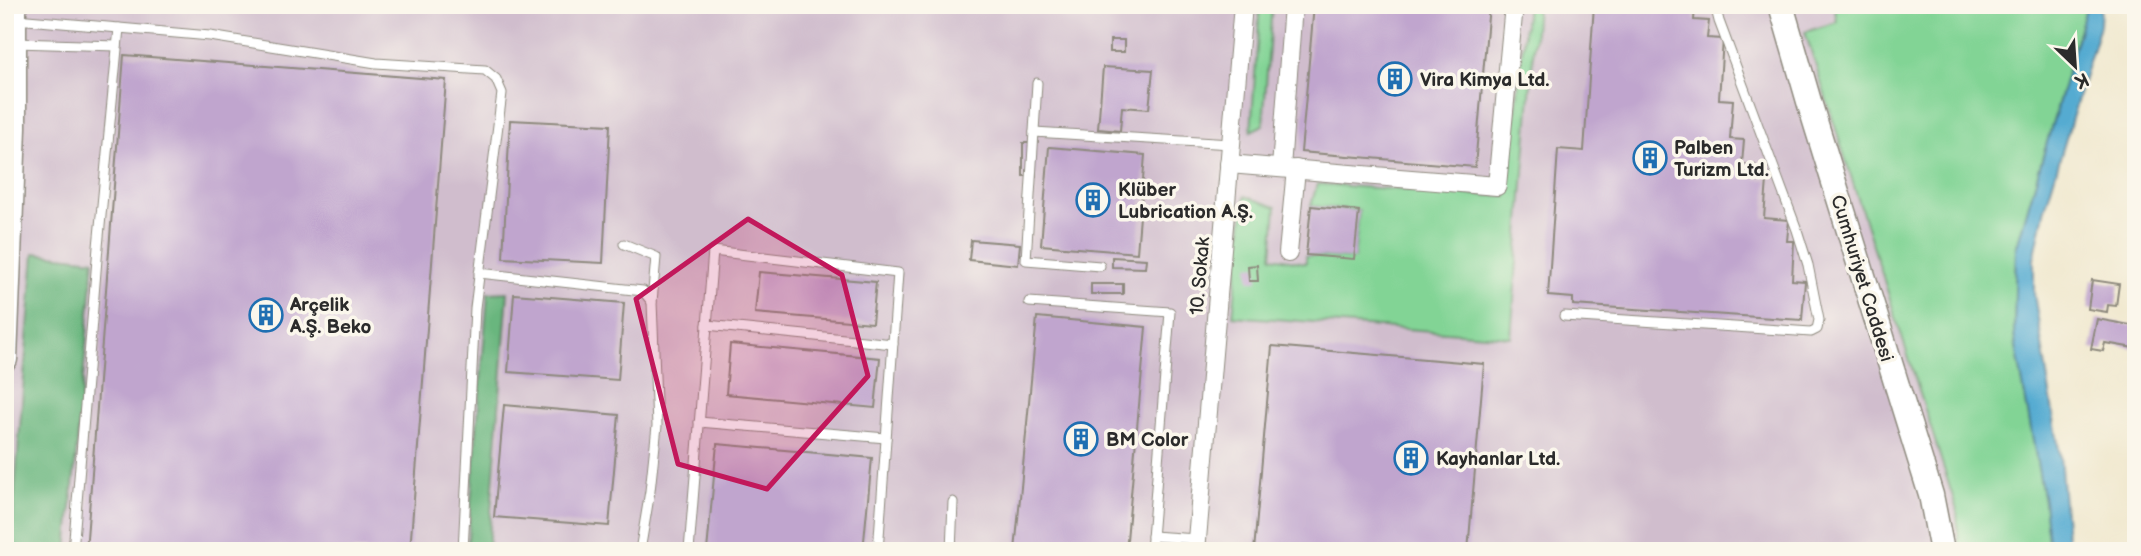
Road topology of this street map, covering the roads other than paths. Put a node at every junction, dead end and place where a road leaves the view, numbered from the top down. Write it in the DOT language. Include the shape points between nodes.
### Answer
graph roads {
  1 [pos="1243,5"];
  2 [pos="1293,5"];
  3 [pos="1514,5"];
  4 [pos="1715,5"];
  5 [pos="1781,5"];
  6 [pos="13,22"];
  7 [pos="119,28"];
  8 [pos="117,47"];
  9 [pos="1037,83"];
  10 [pos="10,128"];
  11 [pos="1034,132"];
  12 [pos="1231,144"];
  13 [pos="1229,164"];
  14 [pos="1288,169"];
  15 [pos="624,244"];
  16 [pos="1288,253"];
  17 [pos="1100,266"];
  18 [pos="479,273"];
  19 [pos="652,302"];
  20 [pos="1029,302"];
  21 [pos="1564,316"];
  22 [pos="707,325"];
  23 [pos="893,344"];
  24 [pos="5,359"];
  25 [pos="699,422"];
  26 [pos="886,438"];
  27 [pos="953,502"];
  28 [pos="1152,536"];
  29 [pos="1197,545"];
  30 [pos="73,551"];
  31 [pos="463,551"];
  32 [pos="640,551"];
  33 [pos="689,551"];
  34 [pos="878,551"];
  35 [pos="951,551"];
  36 [pos="1151,551"];
  37 [pos="1818,551"];
  38 [pos="1833,551"];
  39 [pos="1942,551"];
  1 -- 12 [label="street, 10. Sokak"];
  2 -- 14 [label="street"];
  3 -- 14 [label="street" via="1497,187"];
  4 -- 21 [label="lane" via="1797,230 1811,277 1817,329"];
  5 -- 39 [label="street, Cumhuriyet Caddesi" via="1931,495"];
  6 -- 7 [label="lane"];
  6 -- 8 [label="lane"];
  6 -- 10 [label="street"];
  7 -- 8 [label="lane"];
  7 -- 18 [label="lane" via="210,36 376,63 485,70 502,93"];
  8 -- 30 [label="lane"];
  9 -- 11 [label="lane"];
  10 -- 24 [label="street"];
  11 -- 12 [label="lane"];
  11 -- 17 [label="lane" via="1026,260"];
  12 -- 13 [label="street, 10. Sokak"];
  13 -- 14 [label="street"];
  13 -- 29 [label="street, 10. Sokak"];
  14 -- 16 [label="street"];
  15 -- 19 [label="lane" via="656,257"];
  18 -- 19 [label="lane" via="643,291"];
  18 -- 31 [label="lane"];
  19 -- 32 [label="lane" via="657,426"];
  20 -- 28 [label="lane" via="1170,312"];
  22 -- 23 [label="lane"];
  22 -- 23 [label="lane" via="713,251 898,273"];
  22 -- 25 [label="lane"];
  23 -- 26 [label="lane"];
  25 -- 26 [label="lane"];
  25 -- 33 [label="lane"];
  26 -- 34 [label="lane"];
  27 -- 35 [label="lane"];
  28 -- 29 [label="lane"];
  28 -- 36 [label="lane"];
  37 -- 38 [label="lane"];
}
